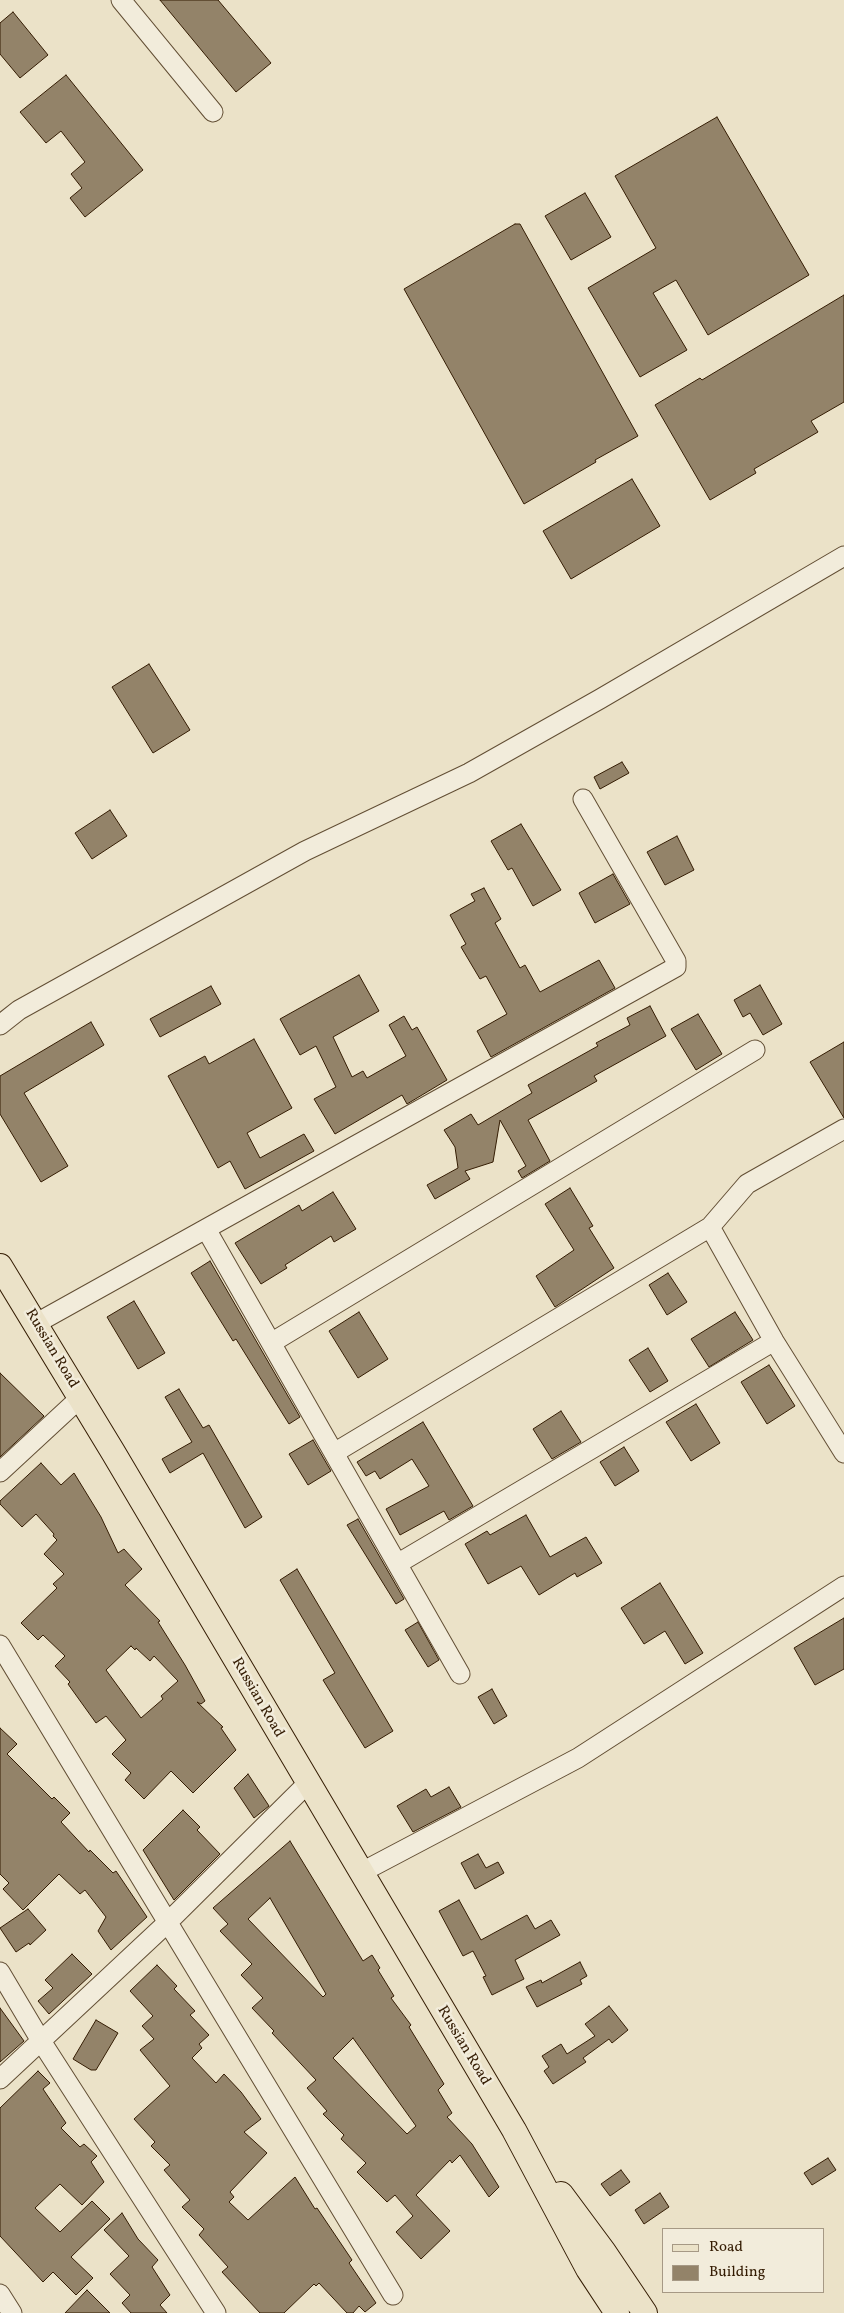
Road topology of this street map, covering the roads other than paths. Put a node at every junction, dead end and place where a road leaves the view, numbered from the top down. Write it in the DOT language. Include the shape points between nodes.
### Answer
graph roads {
  1 [pos="121,0"];
  2 [pos="213,112"];
  3 [pos="844,556"];
  4 [pos="583,799"];
  5 [pos="0,1025"];
  6 [pos="755,1050"];
  7 [pos="844,1129"];
  8 [pos="710,1227"];
  9 [pos="206,1229"];
  10 [pos="0,1266"];
  11 [pos="36,1324"];
  12 [pos="774,1341"];
  13 [pos="271,1343"];
  14 [pos="80,1398"];
  15 [pos="334,1453"];
  16 [pos="844,1453"];
  17 [pos="0,1472"];
  18 [pos="397,1564"];
  19 [pos="844,1586"];
  20 [pos="0,1645"];
  21 [pos="460,1674"];
  22 [pos="308,1784"];
  23 [pos="360,1873"];
  24 [pos="166,1924"];
  25 [pos="0,1972"];
  26 [pos="41,2041"];
  27 [pos="0,2080"];
  28 [pos="514,2130"];
  29 [pos="0,2294"];
  30 [pos="392,2295"];
  31 [pos="12,2313"];
  32 [pos="216,2313"];
  33 [pos="617,2313"];
  34 [pos="645,2313"];
  1 -- 2 [label="street"];
  3 -- 5 [label="street" via="469,773 305,851 19,1010"];
  4 -- 9 [label="street" via="676,961 676,967"];
  6 -- 13 [label="street"];
  7 -- 8 [label="street" via="747,1184"];
  8 -- 12 [label="street"];
  8 -- 15 [label="street"];
  9 -- 11 [label="street"];
  9 -- 13 [label="street"];
  10 -- 11 [label="main road, Russian Road"];
  11 -- 14 [label="main road, Russian Road"];
  12 -- 16 [label="street"];
  12 -- 18 [label="street"];
  13 -- 15 [label="street"];
  14 -- 17 [label="street"];
  14 -- 22 [label="main road, Russian Road"];
  15 -- 18 [label="street"];
  18 -- 21 [label="street"];
  19 -- 23 [label="street" via="578,1758"];
  20 -- 24 [label="street"];
  22 -- 23 [label="main road, Russian Road"];
  22 -- 24 [label="street"];
  23 -- 28 [label="main road, Russian Road"];
  24 -- 26 [label="street"];
  24 -- 30 [label="street"];
  25 -- 26 [label="street"];
  26 -- 27 [label="street"];
  26 -- 32 [label="street"];
  28 -- 33 [label="main road, Russian Road" via="588,2269"];
  28 -- 34 [label="main road, Russian Road"];
  29 -- 31 [label="street"];
}
